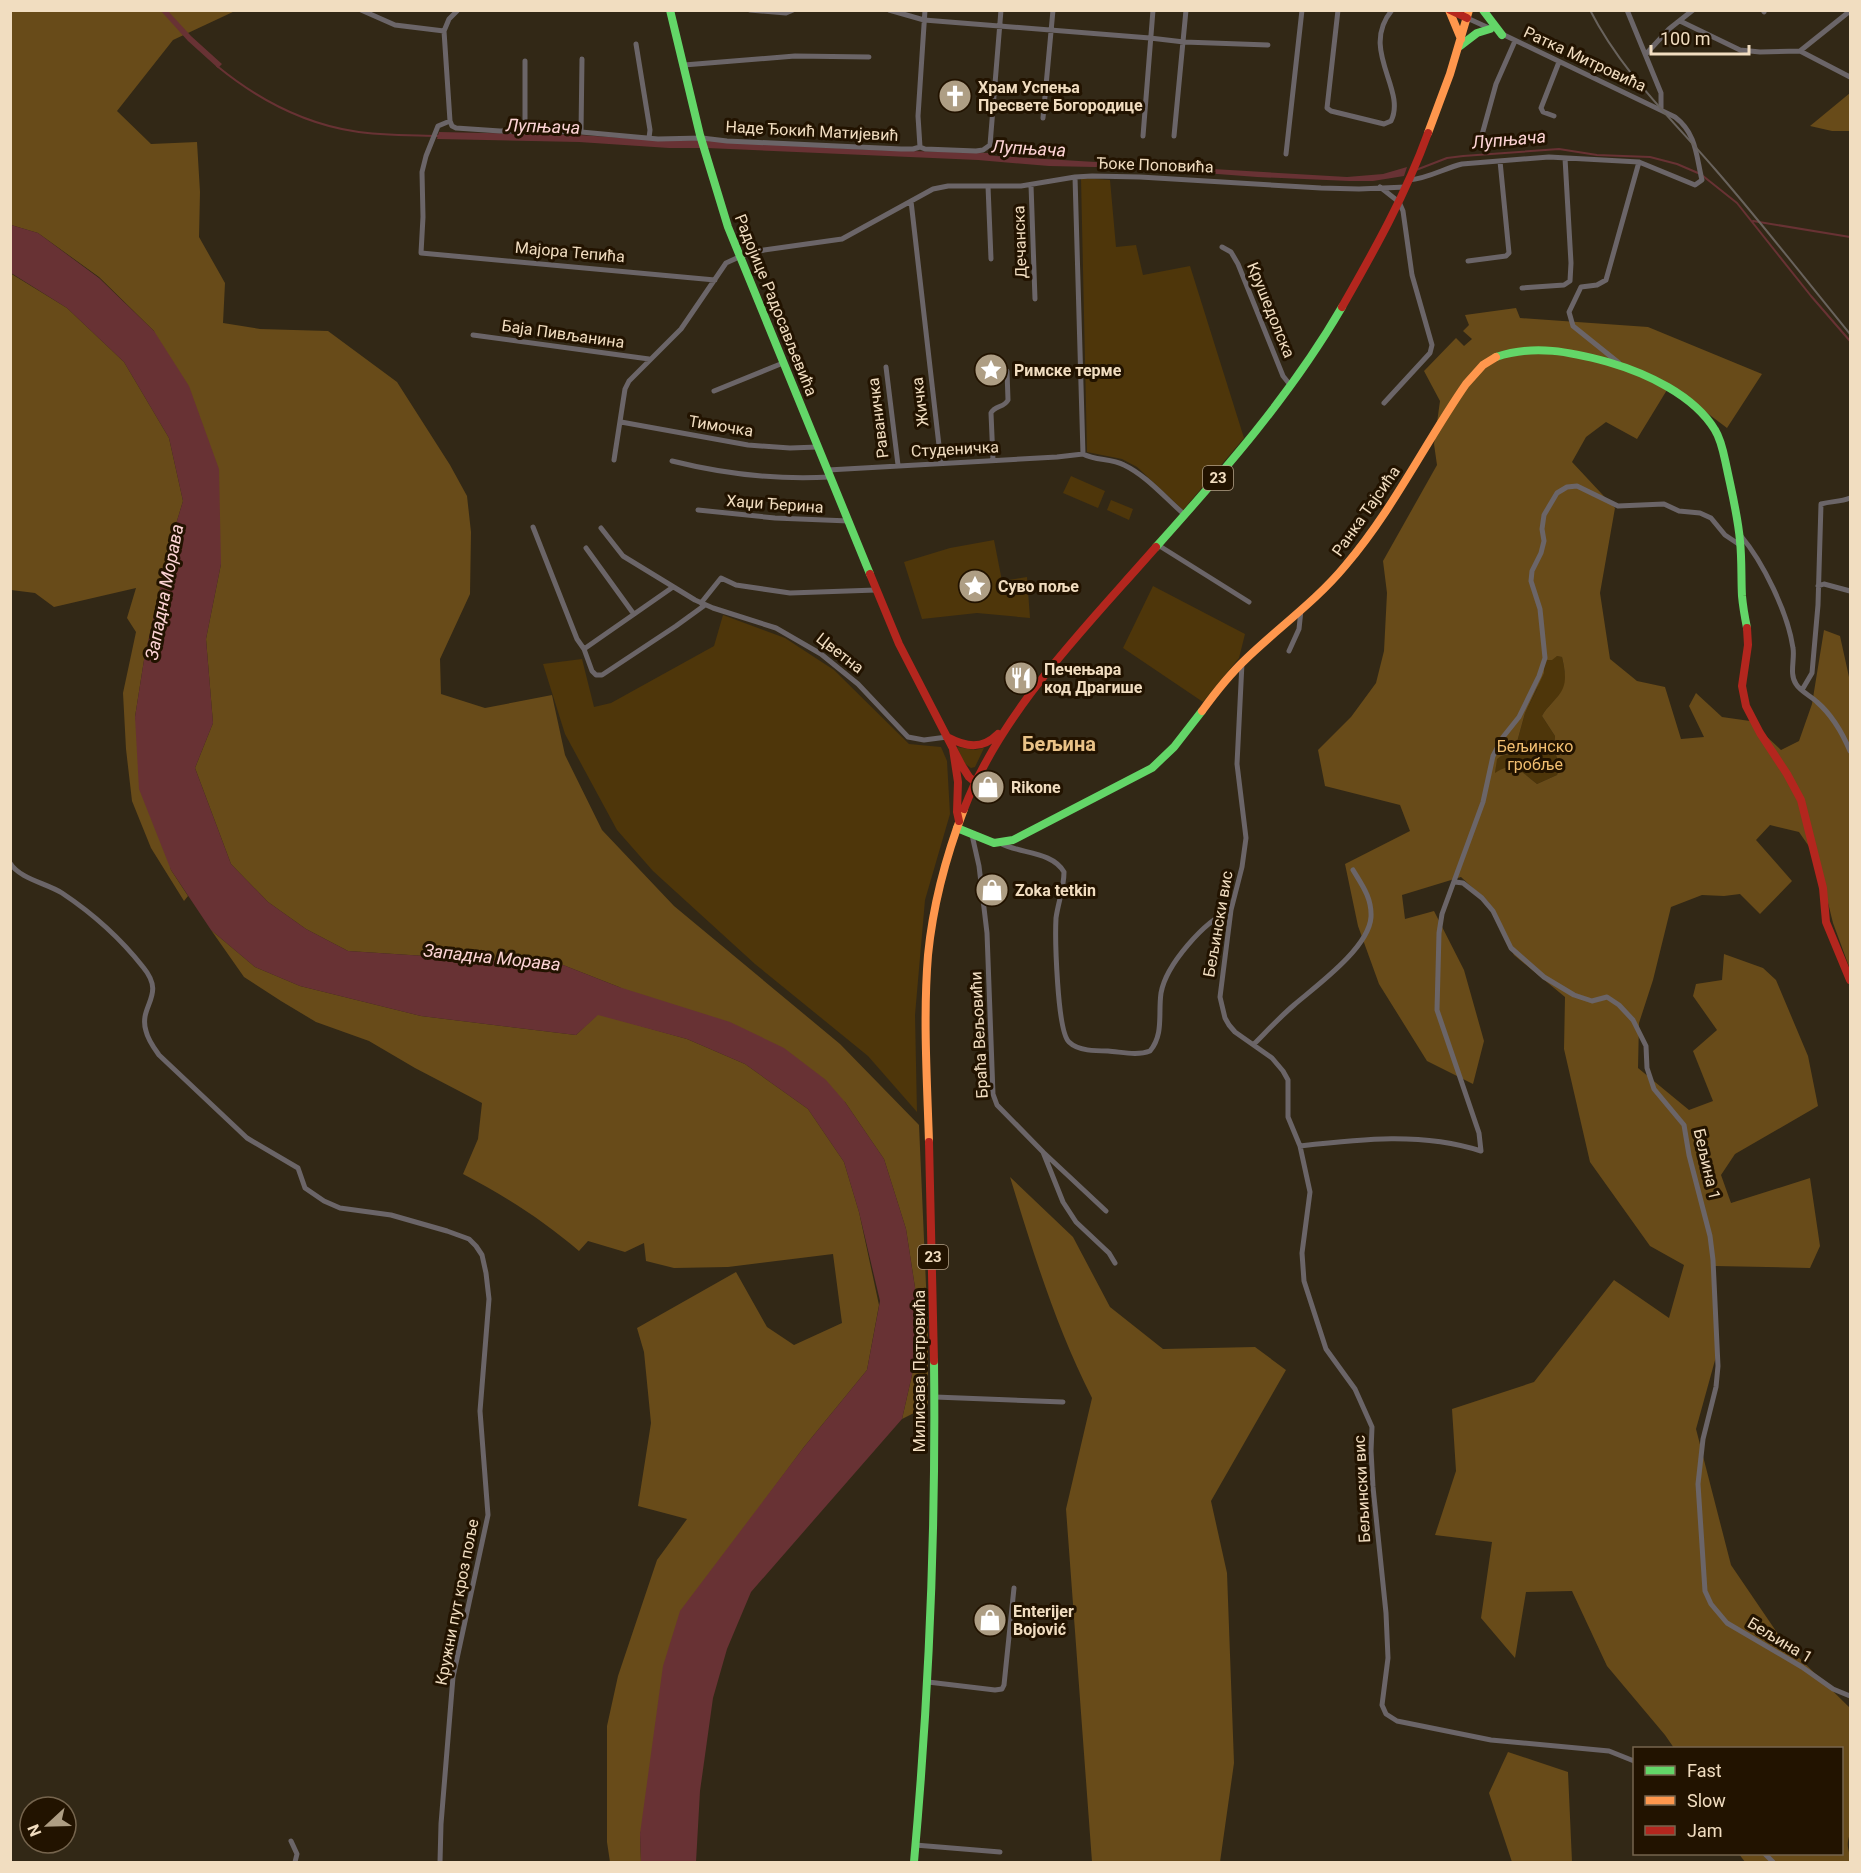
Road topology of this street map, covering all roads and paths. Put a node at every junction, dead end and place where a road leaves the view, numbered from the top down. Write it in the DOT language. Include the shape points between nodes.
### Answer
graph roads {
  1 [pos="361,10"];
  2 [pos="458,10"];
  3 [pos="750,10"];
  4 [pos="793,10"];
  5 [pos="890,10"];
  6 [pos="925,10"];
  7 [pos="1001,10"];
  8 [pos="1053,10"];
  9 [pos="1153,10"];
  10 [pos="1186,10"];
  11 [pos="1302,10"];
  12 [pos="1338,10"];
  13 [pos="1392,10"];
  14 [pos="1483,10"];
  15 [pos="1627,10"];
  16 [pos="1693,10"];
  17 [pos="671,11"];
  18 [pos="1452,11"];
  19 [pos="1851,11"];
  20 [pos="1468,14"];
  21 [pos="924,20"];
  22 [pos="1680,21"];
  23 [pos="999,27"];
  24 [pos="1490,28"];
  25 [pos="1050,30"];
  26 [pos="444,31"];
  27 [pos="1502,34"];
  28 [pos="1150,38"];
  29 [pos="1515,41"];
  30 [pos="1184,42"];
  31 [pos="636,44"];
  32 [pos="1461,44"];
  33 [pos="1268,45"];
  34 [pos="1800,51"];
  35 [pos="1646,54"];
  36 [pos="869,57"];
  37 [pos="582,59"];
  38 [pos="525,61"];
  39 [pos="1559,62"];
  40 [pos="684,65"];
  41 [pos="1851,77"];
  42 [pos="1661,109"];
  43 [pos="1554,116"];
  44 [pos="1043,118"];
  45 [pos="450,121"];
  46 [pos="525,132"];
  47 [pos="581,132"];
  48 [pos="1143,136"];
  49 [pos="1174,136"];
  50 [pos="649,138"];
  51 [pos="702,140"];
  52 [pos="1480,142"];
  53 [pos="920,147"];
  54 [pos="1286,154"];
  55 [pos="1565,158"];
  56 [pos="1500,161"];
  57 [pos="1639,162"];
  58 [pos="1075,177"];
  59 [pos="1702,180"];
  60 [pos="1408,183"];
  61 [pos="1031,185"];
  62 [pos="988,186"];
  63 [pos="1380,187"];
  64 [pos="911,201"];
  65 [pos="1399,202"];
  66 [pos="1222,247"];
  67 [pos="739,257"];
  68 [pos="991,260"];
  69 [pos="1468,261"];
  70 [pos="715,280"];
  71 [pos="1522,288"];
  72 [pos="1035,299"];
  73 [pos="473,335"];
  74 [pos="649,359"];
  75 [pos="783,363"];
  76 [pos="886,367"];
  77 [pos="1006,370"];
  78 [pos="1628,370"];
  79 [pos="1291,386"];
  80 [pos="714,391"];
  81 [pos="1384,403"];
  82 [pos="621,422"];
  83 [pos="818,447"];
  84 [pos="1083,454"];
  85 [pos="614,460"];
  86 [pos="993,460"];
  87 [pos="672,461"];
  88 [pos="941,463"];
  89 [pos="898,465"];
  90 [pos="829,473"];
  91 [pos="1851,498"];
  92 [pos="698,510"];
  93 [pos="1185,515"];
  94 [pos="849,521"];
  95 [pos="533,526"];
  96 [pos="601,528"];
  97 [pos="1740,534"];
  98 [pos="1158,545"];
  99 [pos="1740,545"];
  100 [pos="586,548"];
  101 [pos="1818,586"];
  102 [pos="673,587"];
  103 [pos="876,590"];
  104 [pos="1851,591"];
  105 [pos="1249,602"];
  106 [pos="703,604"];
  107 [pos="1301,609"];
  108 [pos="633,613"];
  109 [pos="584,649"];
  110 [pos="1289,651"];
  111 [pos="1242,662"];
  112 [pos="1802,690"];
  113 [pos="1010,725"];
  114 [pos="947,737"];
  115 [pos="953,749"];
  116 [pos="1851,751"];
  117 [pos="975,782"];
  118 [pos="958,825"];
  119 [pos="972,835"];
  120 [pos="1000,843"];
  121 [pos="10,863"];
  122 [pos="1353,870"];
  123 [pos="1455,882"];
  124 [pos="1231,910"];
  125 [pos="1851,980"];
  126 [pos="1254,1044"];
  127 [pos="1300,1146"];
  128 [pos="1043,1152"];
  129 [pos="1106,1211"];
  130 [pos="1115,1263"];
  131 [pos="935,1397"];
  132 [pos="1063,1402"];
  133 [pos="1014,1588"];
  134 [pos="928,1682"];
  135 [pos="1851,1696"];
  136 [pos="1633,1760"];
  137 [pos="291,1841"];
  138 [pos="915,1845"];
  139 [pos="1000,1852"];
  140 [pos="294,1863"];
  141 [pos="440,1863"];
  142 [pos="914,1863"];
  1 -- 26 [label="street" via="395,25"];
  2 -- 26 [label="street" via="448,19"];
  3 -- 4 [label="street"];
  5 -- 21 [label="street"];
  6 -- 21 [label="street"];
  7 -- 23 [label="street"];
  8 -- 25 [label="street"];
  9 -- 28 [label="street"];
  10 -- 30 [label="street"];
  11 -- 54 [label="street"];
  12 -- 13 [label="street" via="1327,108 1384,124 1391,121 1394,110 1380,43"];
  14 -- 27 [label="main road"];
  15 -- 35 [label="street"];
  16 -- 22 [label="street"];
  17 -- 40 [label="main road, Радојице Радосављевића"];
  18 -- 20 [label="main road"];
  18 -- 32 [label="main road"];
  19 -- 34 [label="street"];
  20 -- 24 [label="street, Ратка Митровића"];
  20 -- 32 [label="main road, 23"];
  21 -- 23 [label="street"];
  21 -- 53 [label="street"];
  22 -- 34 [label="street" via="1740,50"];
  22 -- 35 [label="street"];
  23 -- 25 [label="street"];
  23 -- 53 [label="street, Наде Ђокић Матијевић" via="992,137 988,147"];
  24 -- 27 [label="street, Ратка Митровића"];
  24 -- 32 [label="main road"];
  25 -- 28 [label="street"];
  25 -- 44 [label="street"];
  26 -- 45 [label="street"];
  27 -- 29 [label="street, Ратка Митровића"];
  28 -- 30 [label="street"];
  28 -- 48 [label="street"];
  29 -- 39 [label="street, Ратка Митровића"];
  29 -- 52 [label="street" via="1496,84"];
  30 -- 33 [label="street"];
  30 -- 49 [label="street"];
  31 -- 50 [label="street"];
  32 -- 60 [label="main road, 23"];
  34 -- 41 [label="street"];
  35 -- 42 [label="street" via="1662,96"];
  36 -- 40 [label="street" via="795,56"];
  37 -- 47 [label="street"];
  38 -- 46 [label="street"];
  39 -- 42 [label="street, Ратка Митровића"];
  39 -- 43 [label="street" via="1541,108"];
  40 -- 51 [label="main road, Радојице Радосављевића"];
  42 -- 59 [label="street, Ратка Митровића" via="1688,129 1697,148"];
  45 -- 46 [label="street, Наде Ђокић Матијевић" via="456,128"];
  45 -- 70 [label="street, Мајора Тепића" via="438,126 422,172 420,252"];
  46 -- 47 [label="street, Наде Ђокић Матијевић"];
  47 -- 50 [label="street, Наде Ђокић Матијевић"];
  50 -- 51 [label="street, Наде Ђокић Матијевић"];
  51 -- 53 [label="street, Наде Ђокић Матијевић"];
  51 -- 67 [label="main road, Радојице Радосављевића"];
  55 -- 56 [label="street, Ђоке Поповића"];
  55 -- 57 [label="street, Ђоке Поповића"];
  55 -- 71 [label="street" via="1570,281 1564,285"];
  56 -- 60 [label="street, Ђоке Поповића" via="1448,167"];
  56 -- 69 [label="street" via="1509,253"];
  57 -- 59 [label="street, Ђоке Поповића" via="1695,185"];
  57 -- 78 [label="street" via="1606,280 1581,287 1569,312 1573,326"];
  58 -- 61 [label="street, Ђоке Поповића"];
  58 -- 63 [label="street, Ђоке Поповића"];
  58 -- 84 [label="street"];
  60 -- 63 [label="street, Ђоке Поповића"];
  60 -- 65 [label="main road, 23"];
  61 -- 62 [label="street, Ђоке Поповића"];
  61 -- 72 [label="street, Дечанска"];
  62 -- 64 [label="street, Ђоке Поповића" via="942,186"];
  62 -- 68 [label="street"];
  63 -- 65 [label="street"];
  64 -- 67 [label="street, Ђоке Поповића" via="842,239 771,248"];
  64 -- 88 [label="street, Жичка"];
  65 -- 79 [label="main road, 23" via="1339,312"];
  65 -- 81 [label="street" via="1414,283 1432,345 1430,353"];
  66 -- 79 [label="street, Крушедолска" via="1231,252 1238,264 1283,376"];
  67 -- 70 [label="street" via="726,263"];
  67 -- 75 [label="main road, Радојице Радосављевића"];
  70 -- 74 [label="street" via="681,329"];
  73 -- 74 [label="street, Баја Пивљанина"];
  74 -- 82 [label="street" via="627,384"];
  75 -- 80 [label="street"];
  75 -- 83 [label="main road, Радојице Радосављевића"];
  76 -- 89 [label="street, Раваничка"];
  77 -- 86 [label="street" via="1008,400 991,413"];
  78 -- 97 [label="main road, Ранка Тајсића" via="1659,383 1709,420 1724,457"];
  78 -- 107 [label="main road, Ранка Тајсића" via="1550,350 1515,350 1490,360 1463,389 1347,565"];
  79 -- 93 [label="main road, 23"];
  82 -- 83 [label="street, Тимочка" via="748,445"];
  82 -- 85 [label="street"];
  83 -- 90 [label="main road, Радојице Радосављевића"];
  84 -- 86 [label="street, Студеничка"];
  84 -- 93 [label="street, Студеничка" via="1126,466"];
  86 -- 88 [label="street, Студеничка"];
  87 -- 90 [label="street" via="754,475 796,478"];
  88 -- 89 [label="street, Студеничка"];
  89 -- 90 [label="street, Студеничка"];
  90 -- 94 [label="main road, Радојице Радосављевића"];
  91 -- 101 [label="street" via="1821,504"];
  92 -- 94 [label="street, Хаџи Ђерина"];
  93 -- 98 [label="main road, 23"];
  94 -- 103 [label="main road, Радојице Радосављевића"];
  95 -- 109 [label="street"];
  96 -- 102 [label="street, Цветна" via="620,553"];
  97 -- 99 [label="main road, Ранка Тајсића"];
  97 -- 112 [label="street, Ранка Тајсића" via="1780,603 1794,649 1794,681"];
  98 -- 105 [label="street"];
  98 -- 113 [label="main road, 23" via="1051,669"];
  99 -- 123 [label="street" via="1700,513 1679,511 1664,504 1617,506 1577,486 1557,493 1544,515 1544,541 1531,581 1540,609 1545,658 1519,717 1493,756 1484,802"];
  99 -- 125 [label="main road, Ранка Тајсића" via="1748,642 1742,694 1801,800 1823,888 1826,921"];
  100 -- 108 [label="street"];
  101 -- 104 [label="street"];
  101 -- 112 [label="street" via="1812,673"];
  102 -- 106 [label="street, Цветна"];
  102 -- 108 [label="street"];
  103 -- 106 [label="street" via="785,592 736,585 722,578"];
  103 -- 114 [label="main road, Радојице Радосављевића" via="908,664"];
  106 -- 109 [label="street" via="602,675 592,671"];
  106 -- 114 [label="street, Цветна" via="776,628 816,650 858,684 908,737"];
  107 -- 110 [label="street" via="1299,629"];
  107 -- 111 [label="main road, Ранка Тајсића"];
  108 -- 109 [label="street"];
  111 -- 120 [label="main road, Ранка Тајсића" via="1175,748 1152,768"];
  111 -- 124 [label="street, Бељински вис" via="1237,764 1246,838"];
  112 -- 116 [label="street" via="1831,716"];
  113 -- 114 [label="main road" via="991,742 975,748"];
  113 -- 117 [label="main road, 23"];
  114 -- 115 [label="main road, Радојице Радосављевића"];
  115 -- 117 [label="main road, Радојице Радосављевића"];
  115 -- 118 [label="main road"];
  117 -- 118 [label="main road, 23"];
  118 -- 119 [label="main road"];
  118 -- 131 [label="main road, Милисава Петровића / 23" via="933,917 927,968"];
  119 -- 120 [label="main road"];
  119 -- 128 [label="street, Браћа Вељовићи" via="987,933 993,1094 997,1105"];
  120 -- 124 [label="street" via="1050,858 1064,872 1056,918 1059,998 1065,1038 1078,1047 1150,1051 1158,1040 1161,995 1172,965 1212,922"];
  121 -- 141 [label="street, Кружни пут кроз поље" via="61,892 127,947 152,978 154,986 144,1020 150,1042 159,1055 247,1138 298,1168 310,1193 340,1208 391,1215 447,1231 469,1239 482,1255 489,1299 480,1411 488,1515 453,1677"];
  122 -- 126 [label="street" via="1369,897 1371,918 1366,934 1324,982 1292,1006"];
  123 -- 127 [label="street" via="1439,933 1437,1010 1479,1133 1481,1151 1458,1143 1399,1138"];
  123 -- 135 [label="street, Бељина 1" via="1463,883 1482,898 1511,948 1536,971 1592,1001 1613,999 1632,1020 1646,1046 1647,1068 1654,1089 1684,1125 1713,1260 1718,1366 1698,1484 1705,1592 1727,1623 1833,1689"];
  124 -- 126 [label="street, Бељински вис" via="1220,979 1221,1007 1235,1032"];
  126 -- 127 [label="street, Бељински вис" via="1272,1058 1288,1080 1288,1117"];
  127 -- 136 [label="street, Бељински вис" via="1310,1192 1302,1253 1304,1281 1326,1349 1354,1389 1372,1427 1373,1487 1386,1613 1388,1658 1382,1705 1386,1714 1397,1721 1491,1740 1609,1751"];
  128 -- 129 [label="street"];
  128 -- 130 [label="street, Браћа Вељовићи" via="1063,1202 1076,1222"];
  131 -- 132 [label="street"];
  131 -- 134 [label="main road, Милисава Петровића / 23"];
  133 -- 134 [label="street" via="1004,1684 1000,1690"];
  134 -- 138 [label="main road, Милисава Петровића / 23"];
  137 -- 140 [label="street" via="297,1854"];
  138 -- 139 [label="street"];
  138 -- 142 [label="main road, Милисава Петровића / 23"];
}
